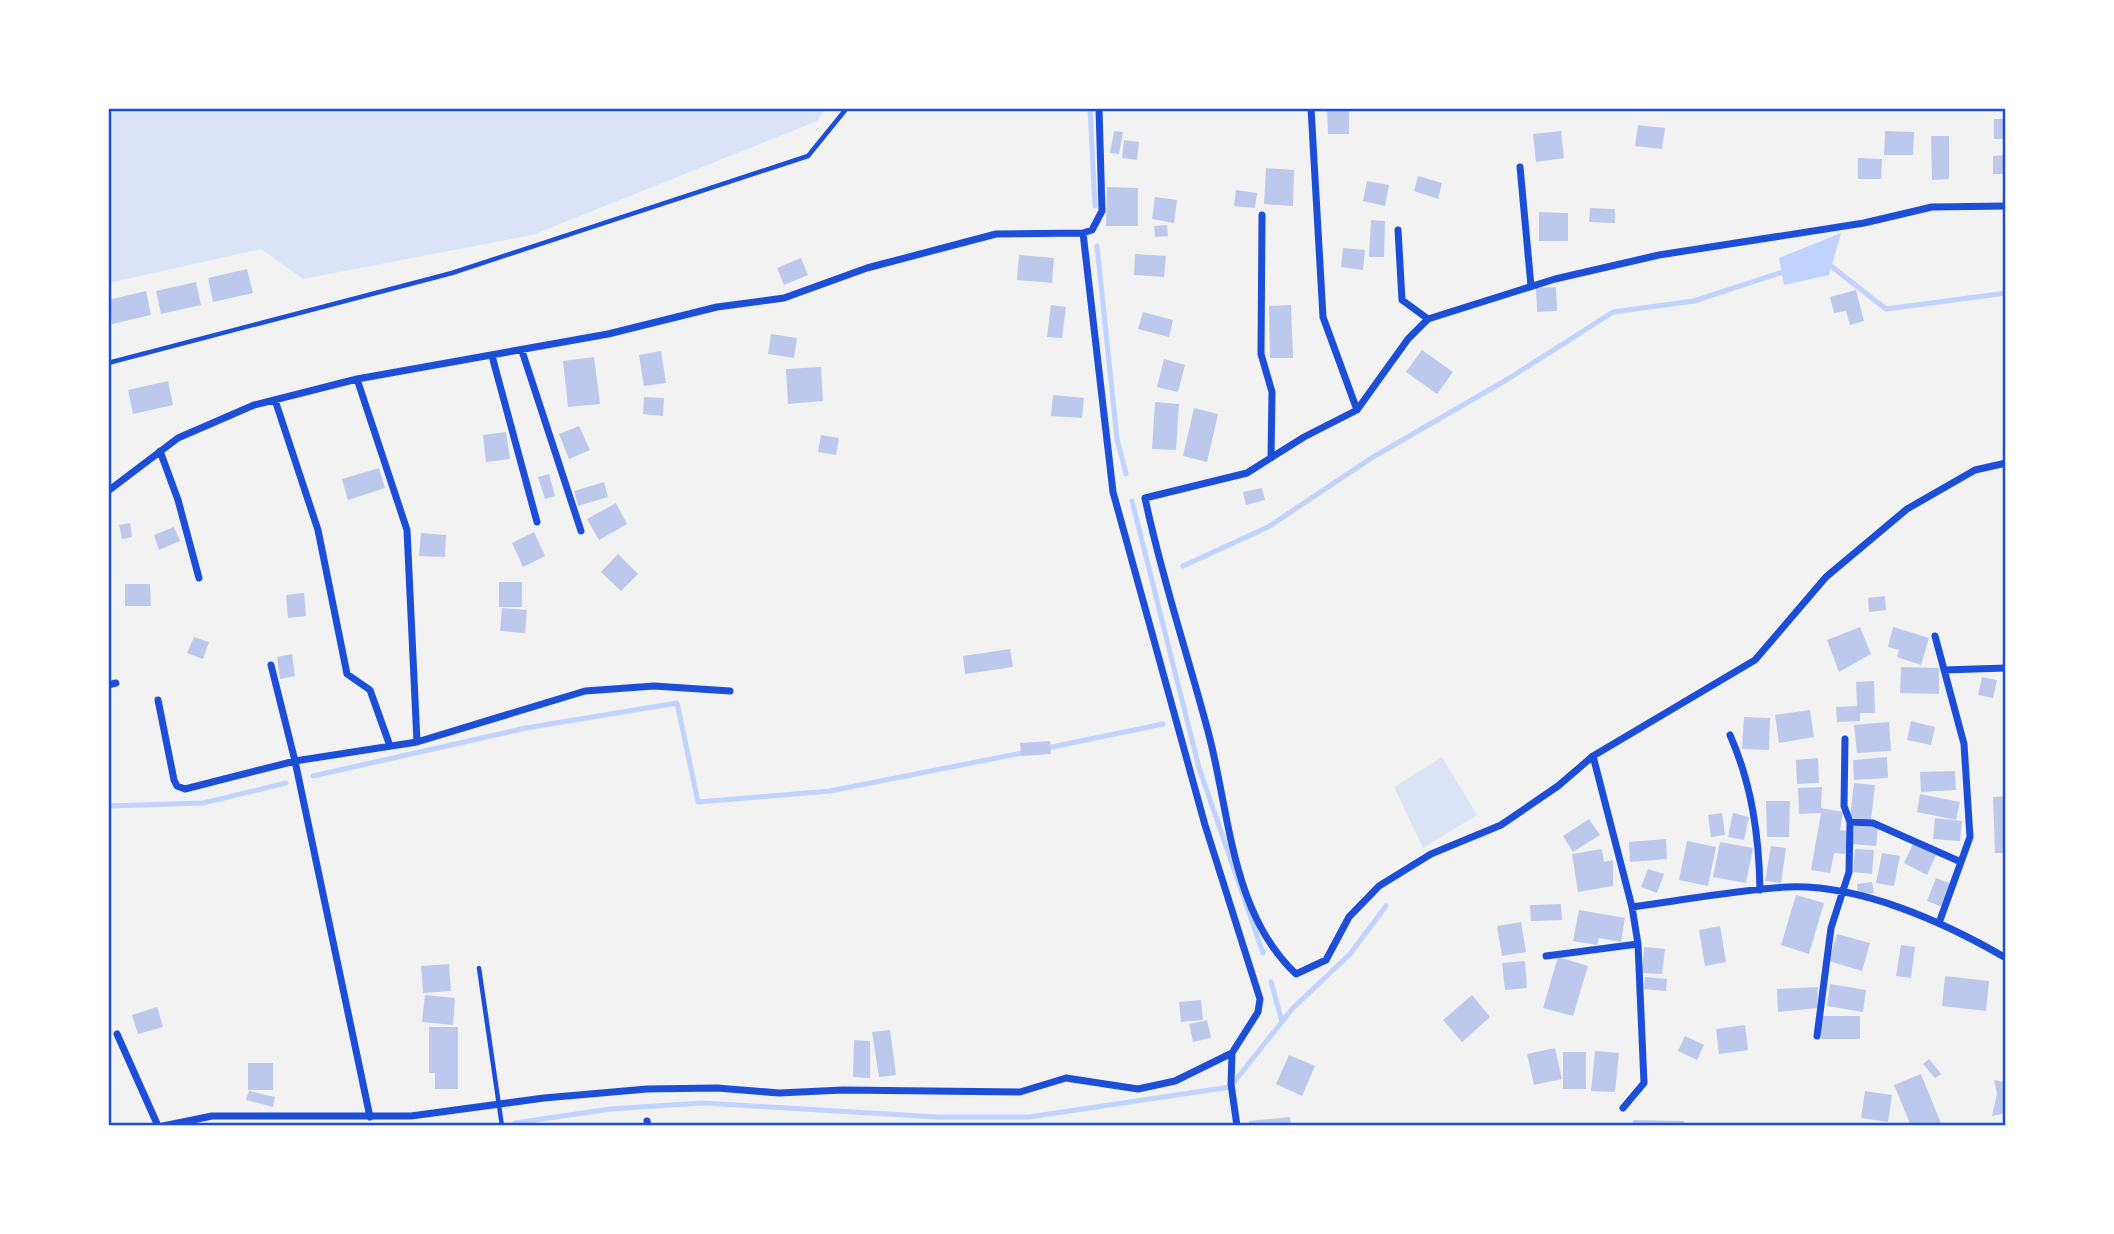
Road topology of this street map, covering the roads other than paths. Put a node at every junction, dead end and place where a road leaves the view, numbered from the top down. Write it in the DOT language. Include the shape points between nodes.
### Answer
graph roads {
  1 [pos="847,108"];
  2 [pos="1100,108"];
  3 [pos="1311,108"];
  4 [pos="1520,167"];
  5 [pos="2006,206"];
  6 [pos="1262,215"];
  7 [pos="1398,230"];
  8 [pos="1083,233"];
  9 [pos="1531,286"];
  10 [pos="1428,319"];
  11 [pos="522,351"];
  12 [pos="492,356"];
  13 [pos="108,363"];
  14 [pos="357,379"];
  15 [pos="275,400"];
  16 [pos="1357,410"];
  17 [pos="160,451"];
  18 [pos="1271,458"];
  19 [pos="2006,463"];
  20 [pos="108,491"];
  21 [pos="537,522"];
  22 [pos="581,531"];
  23 [pos="199,578"];
  24 [pos="1935,636"];
  25 [pos="271,665"];
  26 [pos="2006,668"];
  27 [pos="1944,670"];
  28 [pos="730,691"];
  29 [pos="158,699"];
  30 [pos="1730,735"];
  31 [pos="1844,738"];
  32 [pos="417,741"];
  33 [pos="390,746"];
  34 [pos="1593,755"];
  35 [pos="295,761"];
  36 [pos="1850,822"];
  37 [pos="1961,862"];
  38 [pos="1760,890"];
  39 [pos="1842,891"];
  40 [pos="1632,907"];
  41 [pos="1939,923"];
  42 [pos="1638,944"];
  43 [pos="1546,957"];
  44 [pos="2006,958"];
  45 [pos="479,968"];
  46 [pos="117,1034"];
  47 [pos="1817,1036"];
  48 [pos="1232,1053"];
  49 [pos="499,1105"];
  50 [pos="1623,1108"];
  51 [pos="337,1116"];
  52 [pos="370,1116"];
  53 [pos="161,1125"];
  54 [pos="338,1125"];
  55 [pos="502,1125"];
  56 [pos="1237,1125"];
  1 -- 13 [label="lane" via="808,156 452,273"];
  2 -- 8 [label="street" via="1102,211 1092,230"];
  3 -- 16 [label="street" via="1323,317"];
  4 -- 9 [label="street"];
  5 -- 9 [label="street" via="1932,206 1864,223 1659,255"];
  6 -- 18 [label="street" via="1261,354 1272,392"];
  7 -- 10 [label="street" via="1402,300"];
  8 -- 11 [label="street" via="996,234 867,268 784,298 717,307"];
  8 -- 48 [label="street" via="1113,492 1205,825 1261,999 1258,1012"];
  9 -- 10 [label="street"];
  10 -- 16 [label="street" via="1408,338"];
  11 -- 12 [label="street"];
  11 -- 22 [label="street"];
  12 -- 14 [label="street"];
  12 -- 21 [label="street"];
  14 -- 15 [label="street"];
  14 -- 32 [label="street" via="407,530"];
  15 -- 17 [label="street" via="178,438"];
  15 -- 33 [label="street" via="318,530 347,674 370,690"];
  16 -- 18 [label="street"];
  17 -- 20 [label="street"];
  17 -- 23 [label="street"];
  18 -- 34 [label="street" via="1247,473 1145,498 1159,565 1210,740 1231,844 1261,934 1296,974 1326,960 1349,918 1379,886 1431,853 1501,825"];
  19 -- 34 [label="street" via="1975,470 1907,509 1826,577 1755,660"];
  24 -- 27 [label="street"];
  25 -- 35 [label="street"];
  26 -- 27 [label="street"];
  27 -- 37 [label="street" via="1964,744 1970,837"];
  28 -- 32 [label="street" via="654,687 585,691"];
  29 -- 35 [label="street" via="177,786 195,787"];
  30 -- 38 [label="street" via="1746,771"];
  31 -- 36 [label="street" via="1844,806"];
  32 -- 33 [label="street"];
  33 -- 35 [label="street"];
  34 -- 40 [label="street"];
  35 -- 52 [label="street"];
  36 -- 37 [label="street" via="1873,823"];
  36 -- 39 [label="street" via="1849,872"];
  37 -- 41 [label="street"];
  38 -- 39 [label="street"];
  38 -- 40 [label="street"];
  39 -- 41 [label="street"];
  39 -- 47 [label="street" via="1831,928"];
  40 -- 42 [label="street"];
  41 -- 44 [label="street"];
  42 -- 43 [label="street"];
  42 -- 50 [label="street" via="1644,1083"];
  45 -- 49 [label="lane"];
  46 -- 53 [label="street"];
  48 -- 49 [label="street" via="1175,1081 1138,1089 1066,1078 1020,1092 647,1089"];
  48 -- 56 [label="street"];
  49 -- 52 [label="street"];
  49 -- 55 [label="lane"];
  51 -- 52 [label="street"];
  51 -- 53 [label="street" via="212,1116"];
  51 -- 54 [label="street"];
}
